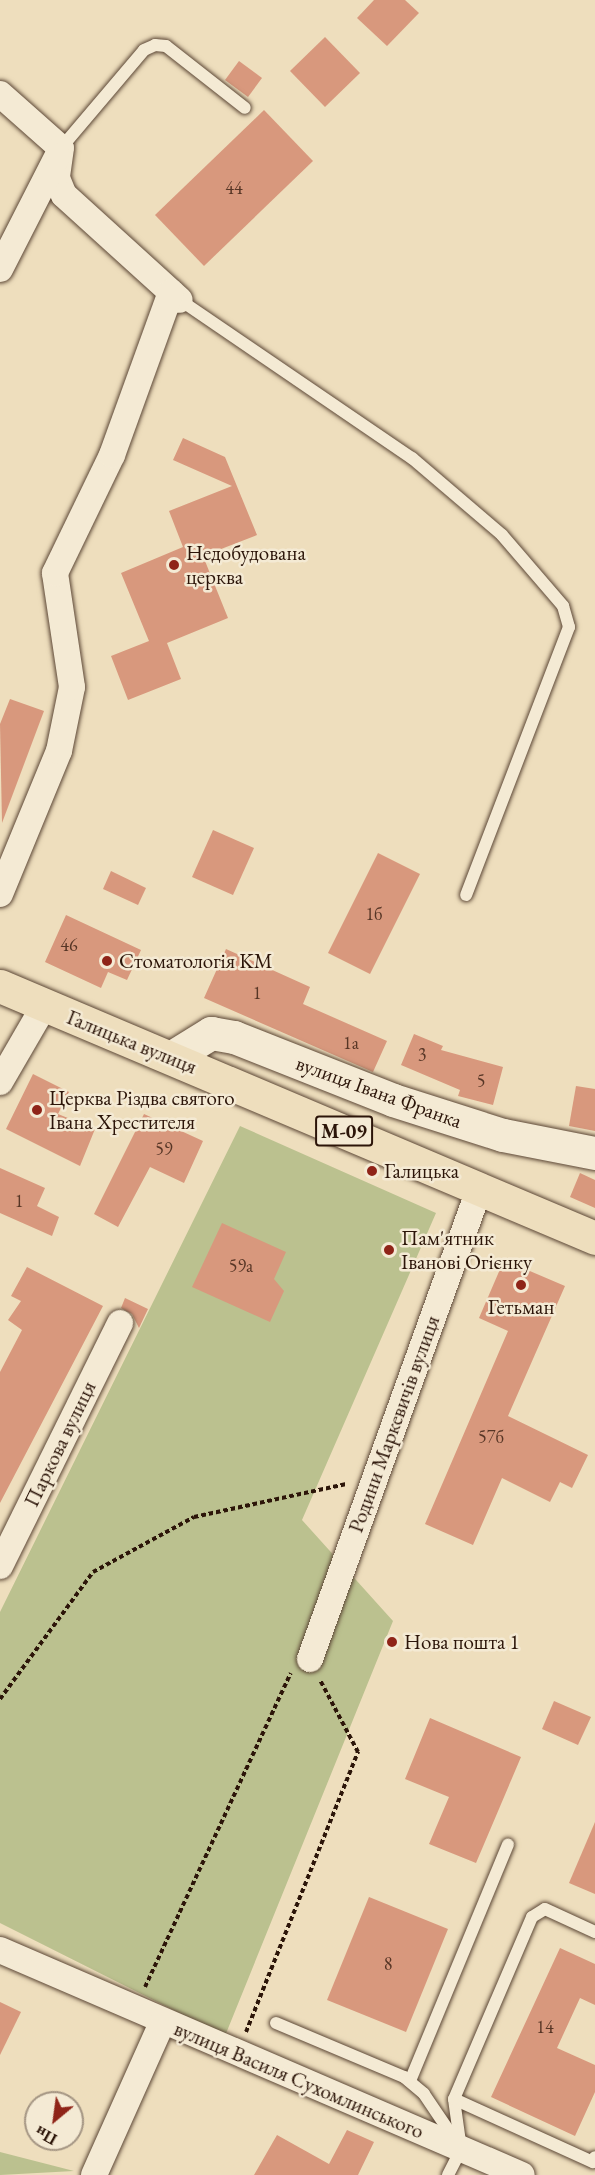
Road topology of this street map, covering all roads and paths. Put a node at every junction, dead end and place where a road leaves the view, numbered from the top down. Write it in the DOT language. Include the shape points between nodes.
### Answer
graph roads {
  1 [pos="0,94"];
  2 [pos="245,108"];
  3 [pos="61,148"];
  4 [pos="0,269"];
  5 [pos="176,296"];
  6 [pos="0,894"];
  7 [pos="466,895"];
  8 [pos="0,986"];
  9 [pos="45,1006"];
  10 [pos="171,1057"];
  11 [pos="0,1082"];
  12 [pos="595,1153"];
  13 [pos="479,1189"];
  14 [pos="595,1238"];
  15 [pos="120,1323"];
  16 [pos="374,1478"];
  17 [pos="0,1566"];
  18 [pos="310,1659"];
  19 [pos="0,1698"];
  20 [pos="508,1844"];
  21 [pos="595,1932"];
  22 [pos="0,1950"];
  23 [pos="134,2011"];
  24 [pos="162,2023"];
  25 [pos="276,2023"];
  26 [pos="237,2055"];
  27 [pos="410,2081"];
  28 [pos="454,2099"];
  29 [pos="461,2149"];
  30 [pos="595,2157"];
  31 [pos="94,2175"];
  32 [pos="448,2175"];
  33 [pos="522,2175"];
  1 -- 3 [label="street"];
  2 -- 3 [label="lane" via="166,46 156,45 144,50"];
  3 -- 4 [label="street"];
  3 -- 5 [label="street" via="57,178 64,195"];
  5 -- 6 [label="street" via="116,444 55,573 72,687 58,751"];
  5 -- 7 [label="lane" via="412,458 502,535 563,606 569,627"];
  8 -- 9 [label="main road, Галицька вулиця / М-09"];
  9 -- 10 [label="main road, Галицька вулиця / М-09"];
  9 -- 11 [label="street"];
  10 -- 12 [label="street, вулиця Івана Франка" via="211,1033 234,1038 393,1100 503,1135"];
  10 -- 13 [label="main road, Галицька вулиця / М-09"];
  13 -- 14 [label="main road, Галицька вулиця / М-09"];
  13 -- 16 [label="street, Родини Маркевичів вулиця"];
  15 -- 17 [label="street, Паркова вулиця"];
  16 -- 18 [label="street, Родини Маркевичів вулиця"];
  16 -- 19 [label="path" via="194,1517 93,1572"];
  18 -- 23 [label="path" via="286,1677"];
  18 -- 26 [label="path" via="358,1752"];
  20 -- 27 [label="lane"];
  21 -- 28 [label="lane" via="545,1909 532,1917"];
  22 -- 23 [label="street"];
  23 -- 24 [label="street"];
  24 -- 26 [label="street, вулиця Василя Сухомлинського"];
  24 -- 31 [label="street, вулиця Василя Сухомлинського"];
  25 -- 27 [label="lane"];
  26 -- 29 [label="street, вулиця Василя Сухомлинського"];
  27 -- 29 [label="lane"];
  28 -- 29 [label="lane"];
  28 -- 30 [label="lane" via="593,2162"];
  29 -- 32 [label="lane"];
  29 -- 33 [label="street, вулиця Василя Сухомлинського"];
}
